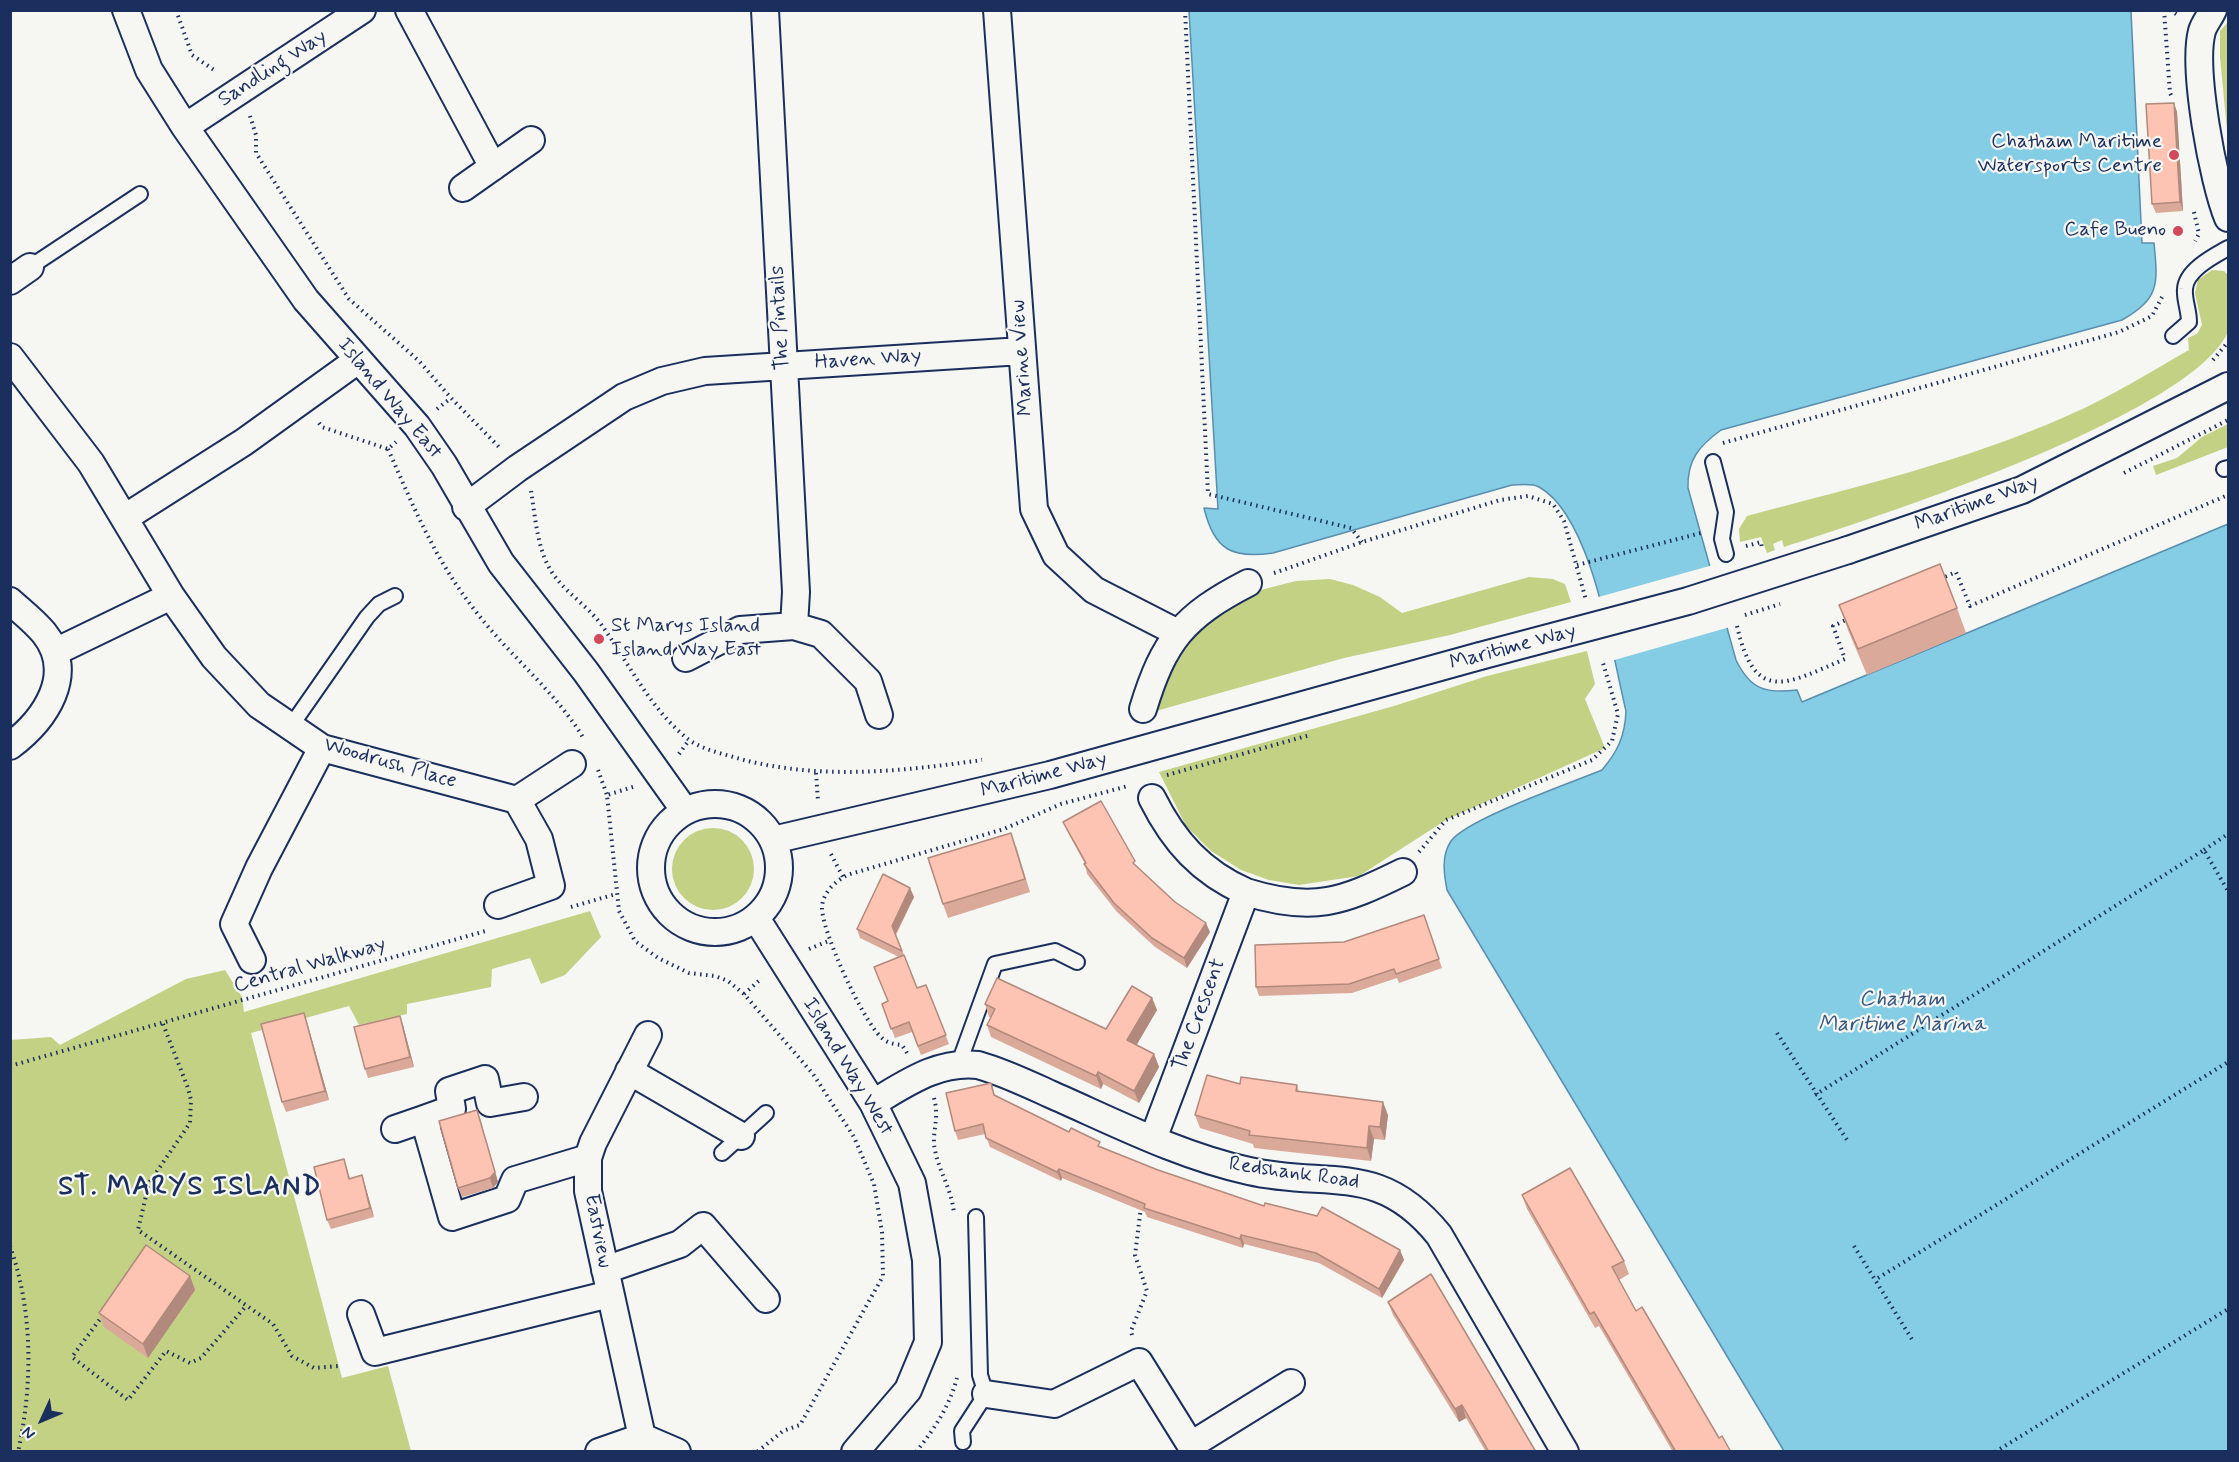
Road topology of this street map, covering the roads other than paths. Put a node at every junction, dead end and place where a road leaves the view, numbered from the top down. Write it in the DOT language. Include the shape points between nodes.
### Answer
graph roads {
  1 [pos="126,10"];
  2 [pos="362,10"];
  3 [pos="409,10"];
  4 [pos="765,10"];
  5 [pos="997,10"];
  6 [pos="2213,10"];
  7 [pos="185,127"];
  8 [pos="531,140"];
  9 [pos="493,167"];
  10 [pos="463,188"];
  11 [pos="140,194"];
  12 [pos="2229,218"];
  13 [pos="2229,248"];
  14 [pos="20,274"];
  15 [pos="2173,336"];
  16 [pos="1022,351"];
  17 [pos="10,357"];
  18 [pos="358,360"];
  19 [pos="784,365"];
  20 [pos="2229,386"];
  21 [pos="1713,462"];
  22 [pos="1735,484"];
  23 [pos="1721,491"];
  24 [pos="466,507"];
  25 [pos="126,517"];
  26 [pos="1726,554"];
  27 [pos="1248,583"];
  28 [pos="171,596"];
  29 [pos="394,596"];
  30 [pos="10,600"];
  31 [pos="794,626"];
  32 [pos="1178,633"];
  33 [pos="55,652"];
  34 [pos="686,658"];
  35 [pos="1143,709"];
  36 [pos="879,715"];
  37 [pos="291,726"];
  38 [pos="10,746"];
  39 [pos="322,748"];
  40 [pos="585,758"];
  41 [pos="1152,798"];
  42 [pos="517,800"];
  43 [pos="685,811"];
  44 [pos="773,840"];
  45 [pos="1403,872"];
  46 [pos="1246,892"];
  47 [pos="498,904"];
  48 [pos="756,918"];
  49 [pos="252,960"];
  50 [pos="1077,962"];
  51 [pos="648,1035"];
  52 [pos="959,1063"];
  53 [pos="629,1071"];
  54 [pos="524,1097"];
  55 [pos="873,1103"];
  56 [pos="766,1113"];
  57 [pos="424,1119"];
  58 [pos="395,1130"];
  59 [pos="1153,1139"];
  60 [pos="731,1145"];
  61 [pos="588,1158"];
  62 [pos="976,1217"];
  63 [pos="608,1282"];
  64 [pos="766,1299"];
  65 [pos="361,1314"];
  66 [pos="1291,1383"];
  67 [pos="986,1394"];
  68 [pos="642,1437"];
  69 [pos="963,1442"];
  70 [pos="1193,1448"];
  71 [pos="599,1452"];
  72 [pos="677,1452"];
  73 [pos="855,1452"];
  74 [pos="1565,1452"];
  1 -- 7 [label="street, Island Way East" via="149,70"];
  2 -- 7 [label="street, Sandling Way"];
  3 -- 9 [label="street"];
  4 -- 19 [label="street, The Pintails"];
  5 -- 16 [label="street, Marine View"];
  6 -- 12 [label="street" via="2202,30 2204,111 2219,195"];
  7 -- 18 [label="street, Island Way East" via="306,300"];
  8 -- 9 [label="street"];
  9 -- 10 [label="street"];
  11 -- 14 [label="lane"];
  13 -- 15 [label="lane" via="2197,268 2187,280 2184,289 2189,322"];
  16 -- 19 [label="street, Haven Way"];
  16 -- 32 [label="street, Marine View" via="1034,509 1056,555 1094,590"];
  17 -- 25 [label="street, Woodrush Place" via="80,446"];
  18 -- 24 [label="street, Island Way East" via="417,426"];
  18 -- 25 [label="street" via="244,442"];
  19 -- 24 [label="street, Haven Way" via="705,371 662,381 624,397"];
  19 -- 31 [label="street, The Pintails" via="796,592"];
  20 -- 44 [label="street, Maritime Way, bridge" via="2022,490 1688,601 1050,775"];
  21 -- 23 [label="lane"];
  22 -- 23 [label="lane"];
  23 -- 26 [label="lane" via="1726,512 1722,539"];
  24 -- 43 [label="street, Island Way East" via="501,564 586,672"];
  25 -- 28 [label="street, Woodrush Place"];
  27 -- 32 [label="street" via="1210,602"];
  28 -- 33 [label="street"];
  28 -- 37 [label="street, Woodrush Place" via="214,657 259,705"];
  29 -- 37 [label="lane" via="367,617"];
  30 -- 33 [label="street" via="44,633"];
  31 -- 34 [label="street" via="740,630"];
  31 -- 36 [label="street" via="821,634 845,656 868,681"];
  32 -- 35 [label="street" via="1155,670"];
  33 -- 38 [label="street" via="58,682 48,708"];
  37 -- 39 [label="street, Woodrush Place"];
  39 -- 42 [label="street, Woodrush Place"];
  39 -- 49 [label="street" via="259,867 234,924"];
  40 -- 42 [label="street"];
  41 -- 46 [label="street" via="1187,853 1219,879"];
  42 -- 47 [label="street" via="539,839 551,886"];
  43 -- 44 [label="street" via="705,804 745,811 762,824"];
  43 -- 48 [label="street" via="656,842 651,863 653,884 662,903 676,919 695,929 717,933"];
  44 -- 48 [label="street" via="779,861 778,882 770,902"];
  45 -- 46 [label="street" via="1347,898 1321,903 1283,902"];
  46 -- 59 [label="street, The Crescent"];
  48 -- 55 [label="street, Island Way West"];
  50 -- 52 [label="lane" via="1055,951 995,964"];
  51 -- 53 [label="street, Eastview"];
  52 -- 55 [label="street, Redshank Road" via="921,1074"];
  52 -- 59 [label="street, Redshank Road" via="994,1069"];
  53 -- 60 [label="street"];
  53 -- 61 [label="street, Eastview"];
  54 -- 57 [label="street" via="490,1103 486,1079 449,1091 452,1109"];
  55 -- 73 [label="street, Island Way West" via="912,1183 926,1260 928,1341 908,1390"];
  56 -- 60 [label="lane"];
  57 -- 58 [label="street"];
  57 -- 61 [label="street" via="452,1217 507,1199 514,1179"];
  59 -- 74 [label="street, Redshank Road" via="1248,1171 1361,1183 1381,1188 1409,1203 1439,1235"];
  61 -- 63 [label="street, Eastview" via="588,1191"];
  62 -- 67 [label="lane" via="980,1375"];
  63 -- 64 [label="street" via="680,1244 703,1226"];
  63 -- 65 [label="street" via="375,1352"];
  63 -- 68 [label="street, Eastview"];
  66 -- 70 [label="street"];
  67 -- 69 [label="lane" via="962,1431"];
  67 -- 70 [label="street" via="1054,1404 1139,1362"];
  68 -- 71 [label="street"];
  68 -- 72 [label="street"];
}
